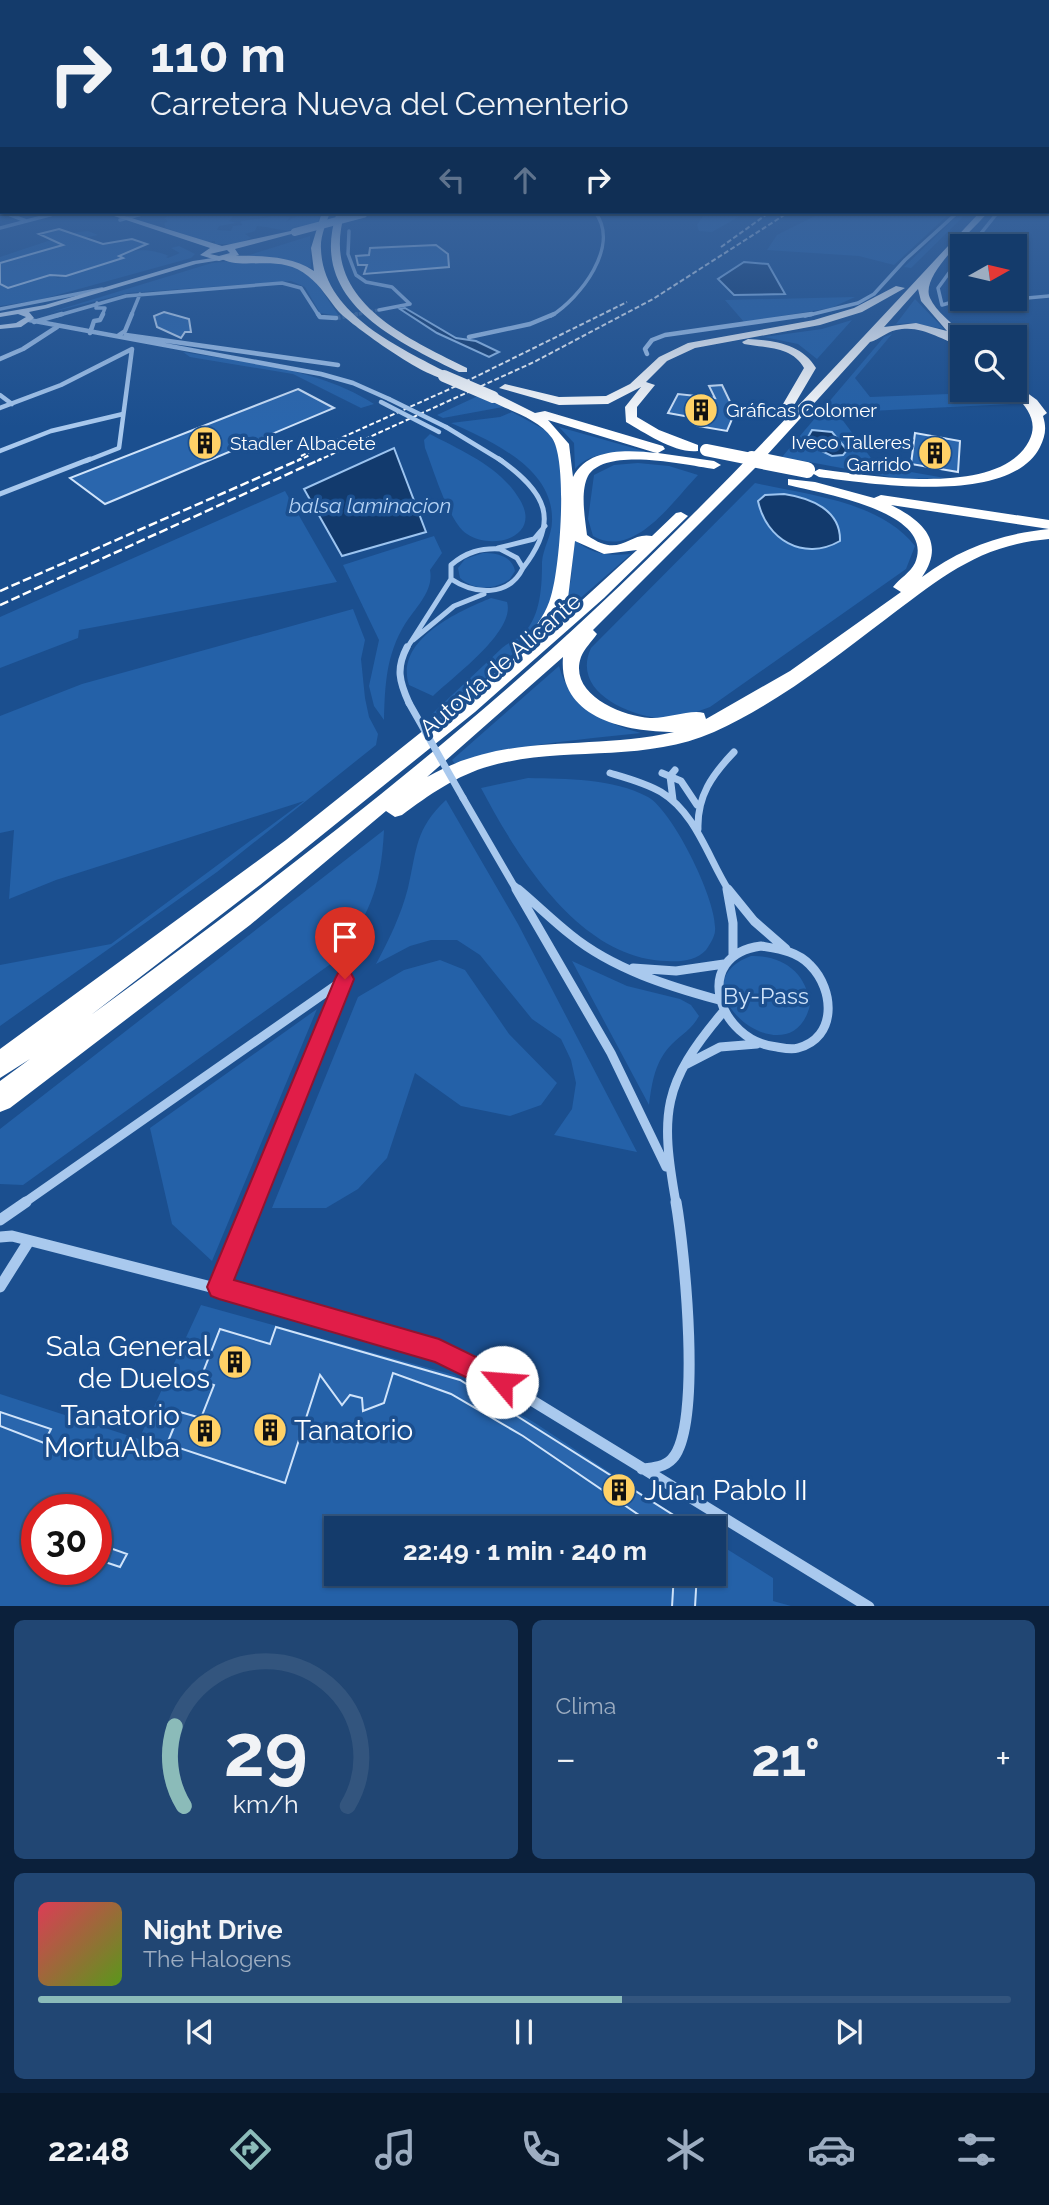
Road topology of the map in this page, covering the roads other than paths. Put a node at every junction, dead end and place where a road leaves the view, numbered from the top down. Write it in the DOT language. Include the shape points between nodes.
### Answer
graph roads {
  1 [pos="144,277"];
  2 [pos="317,277"];
  3 [pos="322,277"];
  4 [pos="343,277"];
  5 [pos="359,277"];
  6 [pos="589,277"];
  7 [pos="890,277"];
  8 [pos="911,277"];
  9 [pos="923,277"];
  10 [pos="927,277"];
  11 [pos="946,277"];
  12 [pos="900,288"];
  13 [pos="102,289"];
  14 [pos="140,295"];
  15 [pos="1049,296"];
  16 [pos="1027,298"];
  17 [pos="334,299"];
  18 [pos="97,303"];
  19 [pos="950,303"];
  20 [pos="46,307"];
  21 [pos="379,310"];
  22 [pos="3,313"];
  23 [pos="336,318"];
  24 [pos="31,320"];
  25 [pos="57,327"];
  26 [pos="950,327"];
  27 [pos="0,330"];
  28 [pos="90,333"];
  29 [pos="111,336"];
  30 [pos="950,336"];
  31 [pos="469,337"];
  32 [pos="145,342"];
  33 [pos="860,345"];
  34 [pos="132,349"];
  35 [pos="647,354"];
  36 [pos="676,355"];
  37 [pos="0,359"];
  38 [pos="338,365"];
  39 [pos="499,392"];
  40 [pos="0,395"];
  41 [pos="1027,398"];
  42 [pos="381,402"];
  43 [pos="1033,403"];
  44 [pos="12,404"];
  45 [pos="789,404"];
  46 [pos="0,408"];
  47 [pos="123,414"];
  48 [pos="1049,424"];
  49 [pos="439,432"];
  50 [pos="0,451"];
  51 [pos="699,453"];
  52 [pos="714,465"];
  53 [pos="814,476"];
  54 [pos="0,494"];
  55 [pos="1049,512"];
  56 [pos="677,519"];
  57 [pos="1049,525"];
  58 [pos="545,527"];
  59 [pos="1049,534"];
  60 [pos="495,549"];
  61 [pos="523,568"];
  62 [pos="451,579"];
  63 [pos="491,592"];
  64 [pos="599,614"];
  65 [pos="409,642"];
  66 [pos="505,678"];
  67 [pos="734,752"];
  68 [pos="610,773"];
  69 [pos="662,773"];
  70 [pos="673,773"];
  71 [pos="673,800"];
  72 [pos="697,805"];
  73 [pos="698,829"];
  74 [pos="515,886"];
  75 [pos="726,886"];
  76 [pos="242,918"];
  77 [pos="788,950"];
  78 [pos="733,955"];
  79 [pos="724,964"];
  80 [pos="629,967"];
  81 [pos="719,1000"];
  82 [pos="723,1012"];
  83 [pos="757,1044"];
  84 [pos="0,1065"];
  85 [pos="686,1065"];
  86 [pos="0,1098"];
  87 [pos="672,1181"];
  88 [pos="0,1220"];
  89 [pos="0,1237"];
  90 [pos="29,1241"];
  91 [pos="0,1287"];
  92 [pos="219,1287"];
  93 [pos="641,1469"];
  94 [pos="869,1606"];
  1 -- 13 [label="main road"];
  2 -- 17 [label="highway"];
  3 -- 17 [label="highway"];
  4 -- 39 [label="highway" via="354,298 390,330"];
  5 -- 21 [label="street" via="392,288 410,304"];
  6 -- 31 [label="street" via="566,309 534,325"];
  7 -- 35 [label="street" via="858,303 787,320 665,335 648,344"];
  8 -- 12 [label="highway, Autovía de Alicante"];
  9 -- 33 [label="highway, Autovía de Alicante"];
  10 -- 26 [label="highway" via="925,299"];
  11 -- 19 [label="street" via="938,288 942,305"];
  12 -- 36 [label="highway" via="839,317 714,339"];
  12 -- 45 [label="highway, Autovía de Alicante"];
  13 -- 20 [label="main road"];
  13 -- 22 [label="street"];
  14 -- 18 [label="street"];
  14 -- 23 [label="street" via="290,284 301,288 320,317"];
  14 -- 29 [label="street" via="125,331"];
  15 -- 16 [label="street"];
  17 -- 39 [label="highway, bridge" via="365,330 387,344 444,376"];
  18 -- 24 [label="street"];
  18 -- 28 [label="street" via="96,308 104,308"];
  20 -- 22 [label="main road"];
  20 -- 24 [label="main road"];
  22 -- 24 [label="main road" via="26,313"];
  24 -- 25 [label="street"];
  24 -- 27 [label="main road"];
  25 -- 28 [label="street"];
  25 -- 37 [label="street"];
  28 -- 29 [label="street"];
  29 -- 32 [label="street"];
  29 -- 38 [label="street" via="135,335"];
  30 -- 33 [label="highway" via="908,326 886,329"];
  32 -- 34 [label="street"];
  32 -- 58 [label="street, bridge" via="321,374 389,398 503,460 521,475 541,504"];
  33 -- 64 [label="highway, Autovía de Alicante" via="752,463"];
  34 -- 44 [label="street"];
  34 -- 47 [label="street"];
  36 -- 39 [label="highway" via="634,387 608,400 559,401"];
  36 -- 45 [label="highway" via="728,343 759,342 799,355 810,368"];
  36 -- 51 [label="highway" via="629,413 654,433"];
  39 -- 51 [label="highway"];
  39 -- 66 [label="highway" via="555,430 566,456 561,593 554,615"];
  40 -- 44 [label="street"];
  41 -- 43 [label="highway"];
  42 -- 49 [label="street, bridge"];
  43 -- 48 [label="highway"];
  43 -- 53 [label="highway" via="1039,436 1028,455 1005,470 965,480 913,484"];
  44 -- 46 [label="street"];
  45 -- 56 [label="highway, Autovía de Alicante"];
  47 -- 50 [label="street" via="51,431"];
  47 -- 54 [label="street" via="119,447"];
  51 -- 52 [label="highway"];
  51 -- 53 [label="highway, bridge"];
  52 -- 53 [label="highway" via="793,482"];
  52 -- 56 [label="highway" via="622,456 596,461 581,474 580,537 590,546 603,550 633,547"];
  53 -- 55 [label="highway"];
  53 -- 57 [label="highway" via="916,506"];
  53 -- 64 [label="highway" via="905,520 924,541 925,562 909,581 820,644 716,709 693,720 659,726 615,719 593,707 576,688 571,664 578,644 595,628"];
  56 -- 66 [label="highway, Autovía de Alicante"];
  58 -- 60 [label="street" via="534,539"];
  58 -- 61 [label="street" via="542,544"];
  59 -- 76 [label="highway" via="998,541 956,559 821,657 706,728 642,746 503,755 436,779 288,890"];
  60 -- 61 [label="street" via="512,554"];
  60 -- 62 [label="street" via="459,556 451,565"];
  61 -- 63 [label="street" via="517,581"];
  62 -- 63 [label="street" via="468,589"];
  62 -- 65 [label="street"];
  63 -- 65 [label="street" via="454,606"];
  64 -- 76 [label="highway, Autovía de Alicante" via="472,728"];
  65 -- 74 [label="street, bridge" via="399,681"];
  66 -- 84 [label="highway, Autovía de Alicante" via="102,994"];
  67 -- 72 [label="street" via="709,777"];
  68 -- 71 [label="street" via="640,782"];
  69 -- 70 [label="street"];
  70 -- 71 [label="street"];
  70 -- 72 [label="street"];
  71 -- 73 [label="street"];
  72 -- 73 [label="street"];
  73 -- 75 [label="street"];
  74 -- 80 [label="street" via="573,937"];
  74 -- 87 [label="street" via="611,1053"];
  75 -- 77 [label="street" via="745,912"];
  75 -- 78 [label="street"];
  76 -- 86 [label="highway, Autovía de Alicante"];
  77 -- 78 [label="street" via="757,946"];
  77 -- 83 [label="street" via="814,968 824,982 831,1002 829,1021 819,1038 802,1048 780,1050"];
  78 -- 79 [label="street"];
  79 -- 80 [label="street" via="676,971"];
  79 -- 81 [label="street" via="717,981"];
  80 -- 81 [label="street" via="660,984"];
  81 -- 82 [label="street"];
  82 -- 83 [label="street" via="743,1036"];
  82 -- 85 [label="street" via="695,1045"];
  83 -- 85 [label="street" via="722,1044"];
  85 -- 87 [label="street" via="673,1082 667,1112 665,1139"];
  87 -- 93 [label="street" via="681,1240 688,1402 684,1438 674,1457 664,1466"];
  88 -- 92 [label="street" via="345,979"];
  89 -- 90 [label="street"];
  90 -- 91 [label="street"];
  90 -- 92 [label="street"];
  92 -- 93 [label="street" via="439,1351 502,1382"];
  93 -- 94 [label="street"];
}
